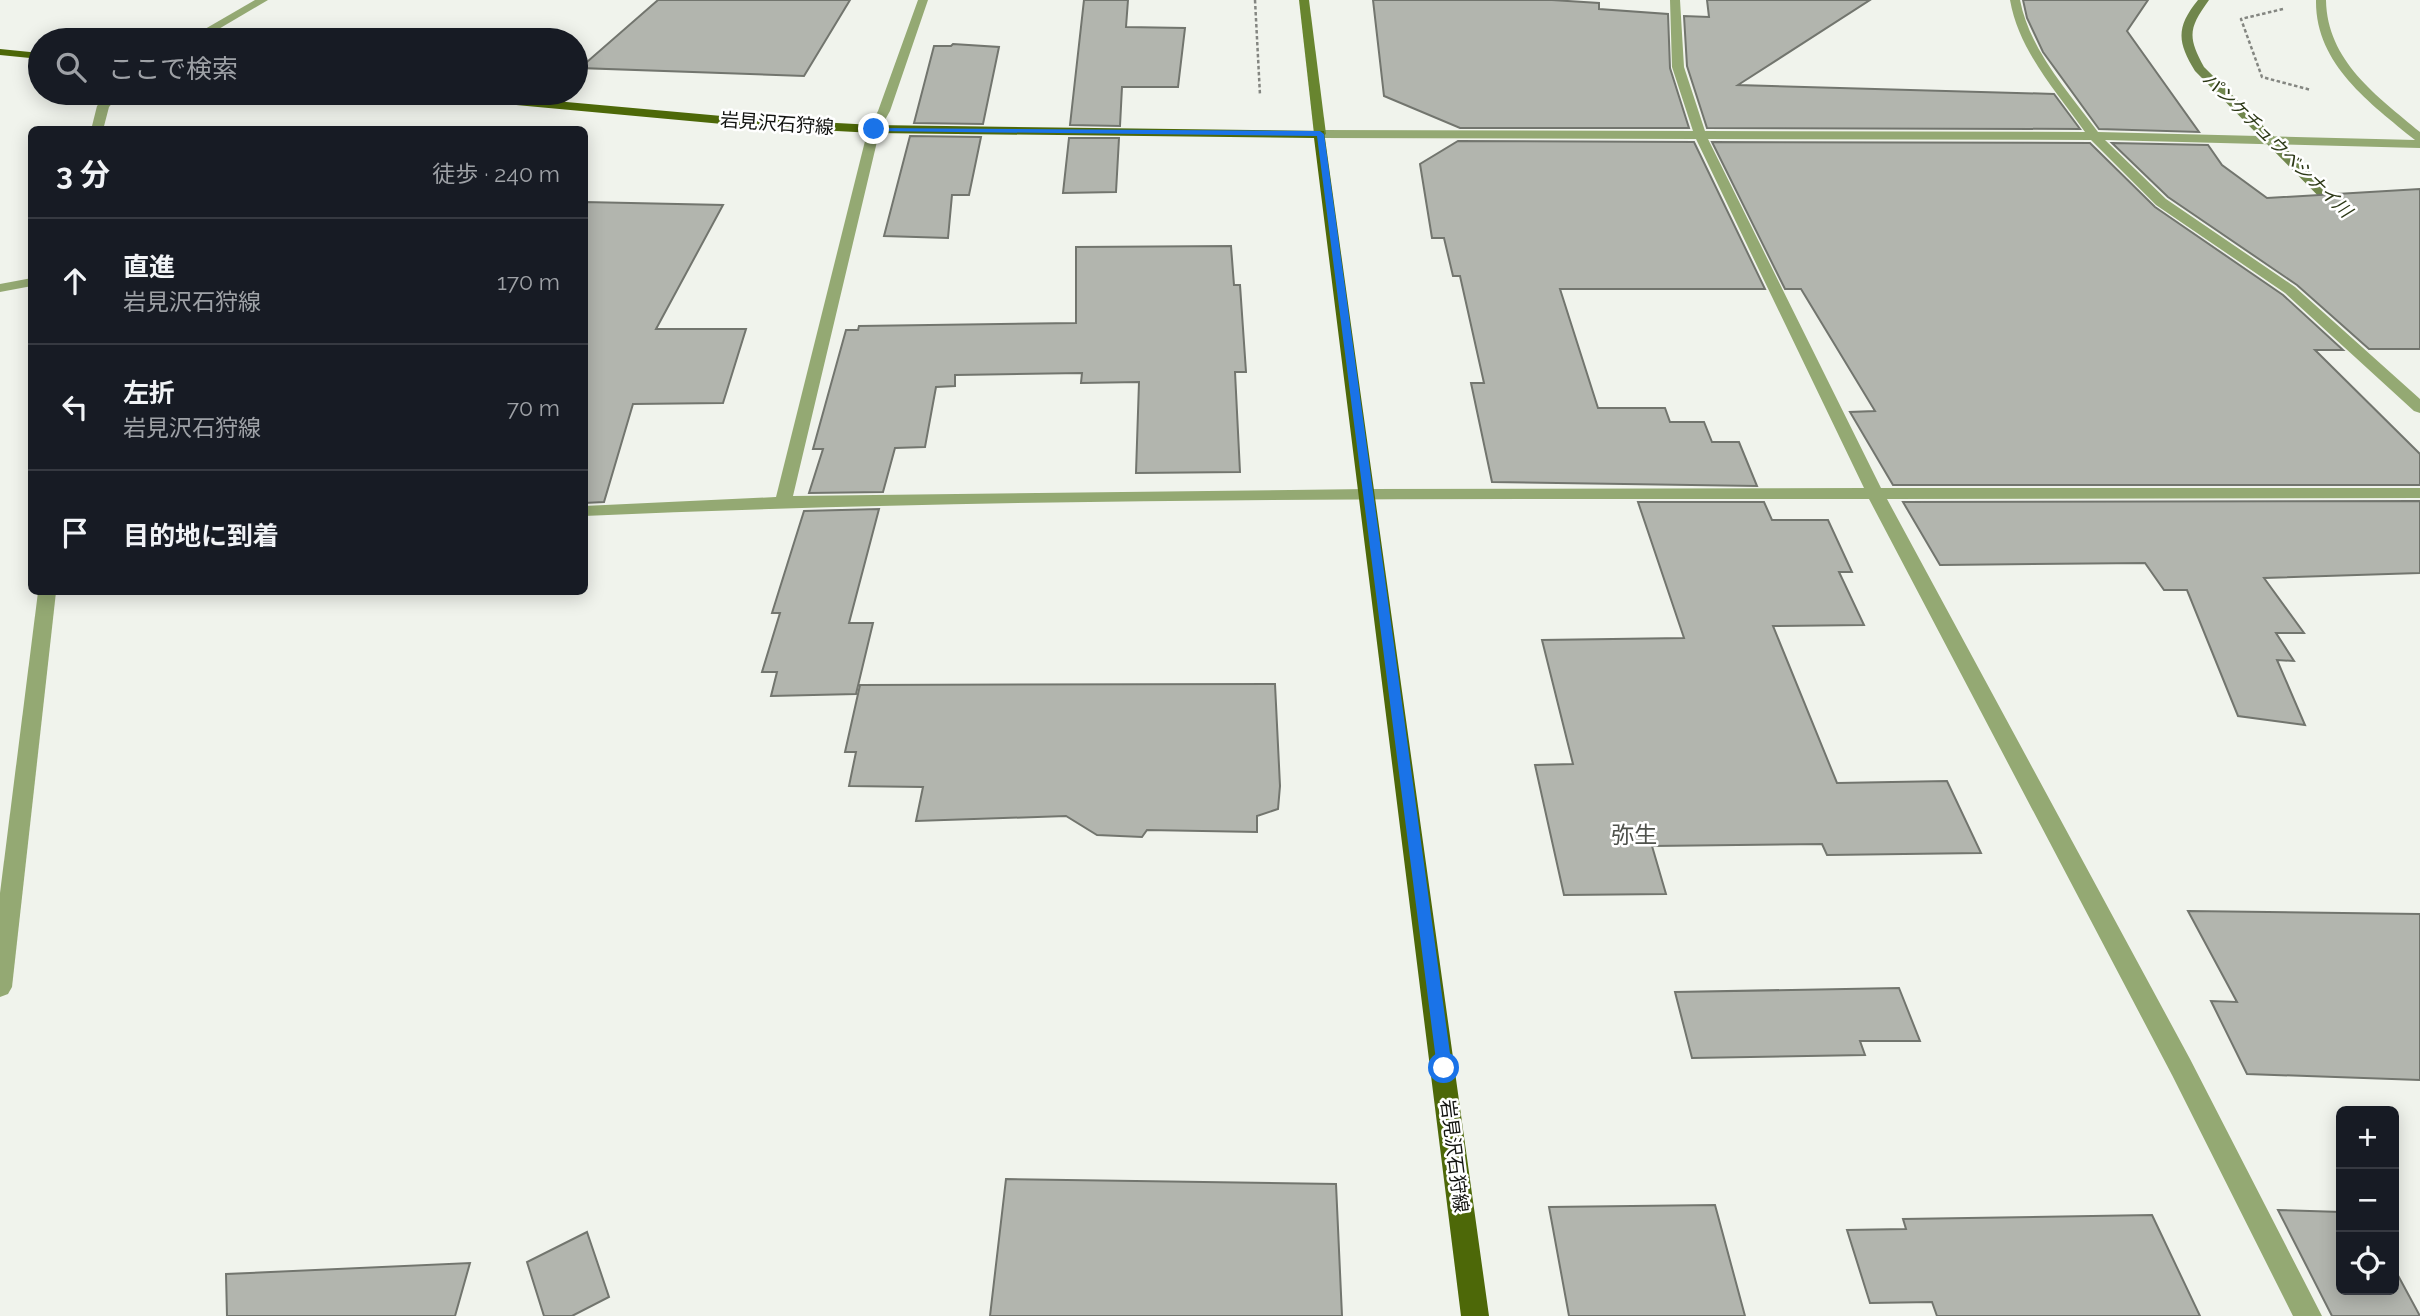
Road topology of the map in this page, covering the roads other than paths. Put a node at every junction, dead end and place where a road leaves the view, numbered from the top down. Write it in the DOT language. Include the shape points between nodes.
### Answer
graph roads {
  1 [pos="263,0"];
  2 [pos="923,0"];
  3 [pos="1304,0"];
  4 [pos="1675,0"];
  5 [pos="2015,0"];
  6 [pos="2321,0"];
  7 [pos="213,28"];
  8 [pos="0,52"];
  9 [pos="28,55"];
  10 [pos="104,105"];
  11 [pos="561,105"];
  12 [pos="98,126"];
  13 [pos="874,129"];
  14 [pos="1320,134"];
  15 [pos="2094,136"];
  16 [pos="1700,137"];
  17 [pos="2420,138"];
  18 [pos="2420,144"];
  19 [pos="28,283"];
  20 [pos="0,288"];
  21 [pos="2420,408"];
  22 [pos="2420,493"];
  23 [pos="1368,494"];
  24 [pos="1876,495"];
  25 [pos="783,502"];
  26 [pos="588,511"];
  27 [pos="47,595"];
  28 [pos="0,987"];
  29 [pos="1475,1316"];
  30 [pos="2308,1316"];
  1 -- 7 [label="street"];
  2 -- 13 [label="street"];
  3 -- 14 [label="main road"];
  4 -- 16 [label="street" via="1678,67"];
  5 -- 15 [label="street" via="2036,56"];
  6 -- 17 [label="street" via="2326,39 2345,66"];
  8 -- 9 [label="main road"];
  10 -- 12 [label="street"];
  11 -- 13 [label="main road, 岩見沢石狩線"];
  13 -- 14 [label="main road, 岩見沢石狩線"];
  13 -- 25 [label="street"];
  14 -- 16 [label="street"];
  14 -- 23 [label="main road, 岩見沢石狩線"];
  15 -- 16 [label="street"];
  15 -- 18 [label="street"];
  15 -- 21 [label="street" via="2161,202 2290,290"];
  16 -- 24 [label="street"];
  19 -- 20 [label="street"];
  22 -- 24 [label="street"];
  23 -- 24 [label="street"];
  23 -- 25 [label="street"];
  23 -- 29 [label="main road, 岩見沢石狩線"];
  24 -- 30 [label="street"];
  25 -- 26 [label="street"];
  27 -- 28 [label="street"];
}
